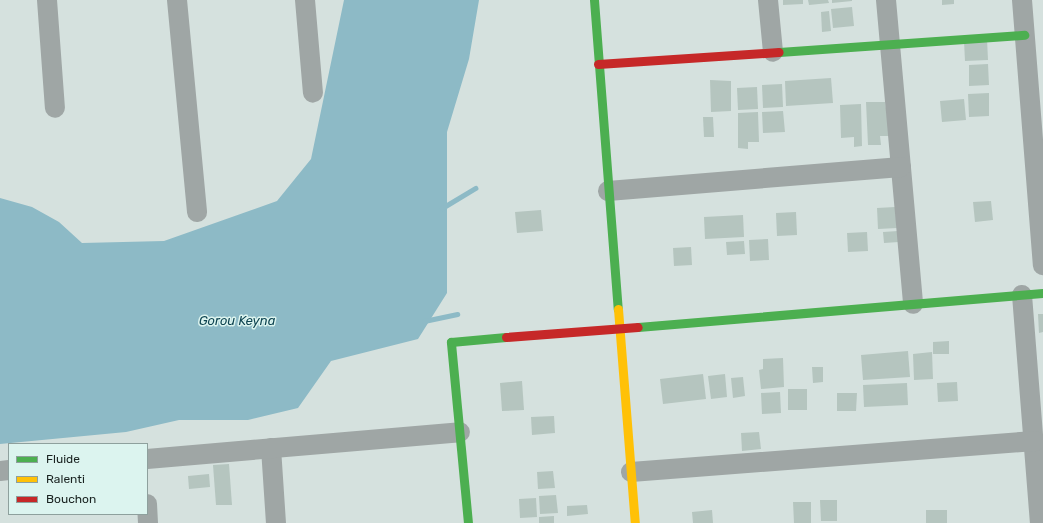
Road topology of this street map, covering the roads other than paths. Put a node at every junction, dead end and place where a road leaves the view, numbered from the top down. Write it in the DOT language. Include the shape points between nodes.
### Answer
graph roads {
  1 [pos="47,0"];
  2 [pos="177,0"];
  3 [pos="305,0"];
  4 [pos="594,0"];
  5 [pos="768,0"];
  6 [pos="886,0"];
  7 [pos="1022,0"];
  8 [pos="1024,35"];
  9 [pos="890,44"];
  10 [pos="773,52"];
  11 [pos="598,64"];
  12 [pos="313,93"];
  13 [pos="55,108"];
  14 [pos="901,167"];
  15 [pos="608,191"];
  16 [pos="197,212"];
  17 [pos="1043,265"];
  18 [pos="1043,293"];
  19 [pos="1022,295"];
  20 [pos="913,304"];
  21 [pos="619,328"];
  22 [pos="460,432"];
  23 [pos="1035,441"];
  24 [pos="271,448"];
  25 [pos="148,458"];
  26 [pos="631,472"];
  27 [pos="276,523"];
  28 [pos="468,523"];
  29 [pos="635,523"];
  30 [pos="1040,523"];
  1 -- 13 [label="street"];
  2 -- 16 [label="street"];
  3 -- 12 [label="street"];
  4 -- 11 [label="street"];
  5 -- 10 [label="street"];
  6 -- 9 [label="street"];
  7 -- 8 [label="street"];
  8 -- 9 [label="street"];
  8 -- 17 [label="street"];
  9 -- 10 [label="street"];
  9 -- 14 [label="street"];
  10 -- 11 [label="street"];
  11 -- 15 [label="street"];
  14 -- 15 [label="street"];
  14 -- 20 [label="street"];
  15 -- 21 [label="street"];
  18 -- 19 [label="street"];
  19 -- 20 [label="street"];
  19 -- 23 [label="street"];
  20 -- 21 [label="street"];
  21 -- 22 [label="street" via="452,342"];
  21 -- 26 [label="street"];
  22 -- 24 [label="street"];
  22 -- 28 [label="street"];
  23 -- 26 [label="street"];
  23 -- 30 [label="street"];
  24 -- 25 [label="street"];
  24 -- 27 [label="street"];
  26 -- 29 [label="street"];
}
